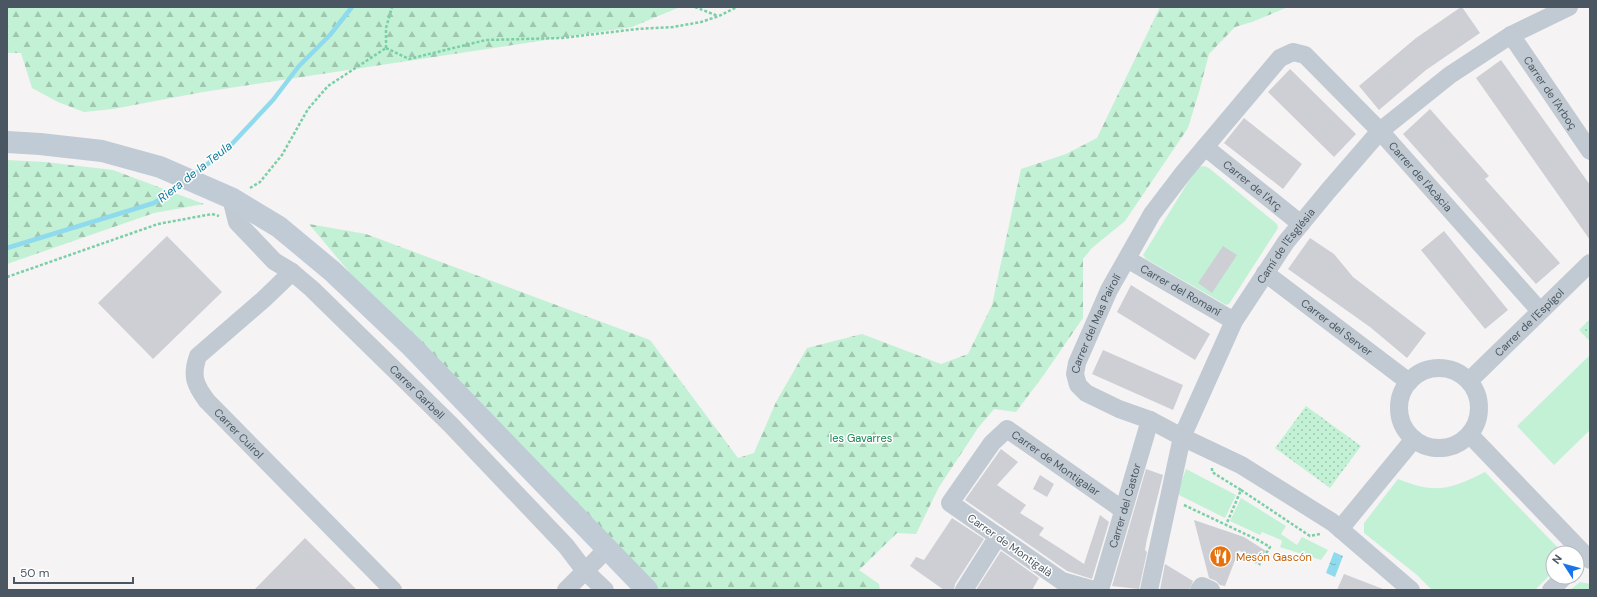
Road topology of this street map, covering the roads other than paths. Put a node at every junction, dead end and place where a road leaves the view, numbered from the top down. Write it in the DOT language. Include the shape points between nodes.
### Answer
graph roads {
  1 [pos="1568,7"];
  2 [pos="1511,35"];
  3 [pos="1293,52"];
  4 [pos="1380,131"];
  5 [pos="7,142"];
  6 [pos="1205,147"];
  7 [pos="1590,151"];
  8 [pos="231,198"];
  9 [pos="1301,224"];
  10 [pos="1127,259"];
  11 [pos="1590,263"];
  12 [pos="292,272"];
  13 [pos="1265,273"];
  14 [pos="1540,311"];
  15 [pos="1234,321"];
  16 [pos="1469,381"];
  17 [pos="1409,382"];
  18 [pos="1150,420"];
  19 [pos="1470,435"];
  20 [pos="1182,437"];
  21 [pos="1414,439"];
  22 [pos="950,503"];
  23 [pos="1123,510"];
  24 [pos="1336,526"];
  25 [pos="998,536"];
  26 [pos="607,549"];
  27 [pos="1586,557"];
  28 [pos="586,571"];
  29 [pos="1061,586"];
  30 [pos="393,590"];
  31 [pos="566,590"];
  32 [pos="605,590"];
  33 [pos="647,590"];
  34 [pos="964,590"];
  35 [pos="1094,590"];
  36 [pos="1100,590"];
  37 [pos="1149,590"];
  38 [pos="1199,590"];
  39 [pos="1211,590"];
  40 [pos="1411,590"];
  1 -- 2 [label="street, Camí de l'Església"];
  2 -- 4 [label="street, Camí de l'Església" via="1450,75"];
  2 -- 7 [label="street, Carrer de l'Arboç"];
  3 -- 4 [label="street, Carrer de l'Acàcia" via="1305,55"];
  3 -- 6 [label="street, Carrer del Mas Pairolí" via="1280,58"];
  4 -- 9 [label="street, Camí de l'Església"];
  4 -- 14 [label="street, Carrer de l'Acàcia"];
  5 -- 8 [label="main road" via="102,151 160,167"];
  6 -- 9 [label="street, Carrer de l'Arç"];
  6 -- 10 [label="street, Carrer del Mas Pairolí" via="1152,214"];
  8 -- 12 [label="street, Carrer Garbell" via="237,222 274,261"];
  8 -- 26 [label="main road" via="279,227 332,271 412,347"];
  9 -- 13 [label="street, Camí de l'Església"];
  10 -- 15 [label="street, Carrer del Romaní"];
  10 -- 18 [label="street, Carrer del Mas Pairolí" via="1109,290 1074,374 1078,385 1086,393"];
  11 -- 14 [label="street, Carrer de l'Espígol"];
  12 -- 28 [label="street, Carrer Garbell" via="451,425 566,546"];
  12 -- 30 [label="street, Carrer Cuirol" via="198,356 194,366 195,379 207,401"];
  13 -- 15 [label="street, Camí de l'Església"];
  13 -- 17 [label="street, Carrer del Server"];
  14 -- 16 [label="street, Carrer de l'Espígol"];
  15 -- 20 [label="street, Camí de l'Església"];
  16 -- 17 [label="street" via="1457,371 1444,367 1426,369"];
  16 -- 19 [label="street" via="1478,397 1479,416"];
  17 -- 21 [label="street" via="1400,398 1399,409 1402,422"];
  18 -- 20 [label="street, Carrer del Mas Pairolí"];
  18 -- 23 [label="street, Carrer del Castor"];
  19 -- 21 [label="street" via="1451,446 1437,448"];
  19 -- 27 [label="street"];
  20 -- 24 [label="street, Carrer del Mas Pairolí" via="1241,465"];
  20 -- 37 [label="street, Camí de l'Església"];
  21 -- 24 [label="street"];
  22 -- 23 [label="street, Carrer de Montigalar" via="992,443 1007,429"];
  22 -- 25 [label="street, Carrer de Montigalà"];
  23 -- 36 [label="street, Carrer del Castor"];
  24 -- 40 [label="street, Carrer del Mas Pairolí"];
  25 -- 29 [label="street, Carrer de Montigalà"];
  25 -- 34 [label="street"];
  26 -- 28 [label="street"];
  26 -- 33 [label="main road"];
  28 -- 31 [label="street"];
  28 -- 32 [label="street, Carrer Garbell"];
  29 -- 35 [label="street, Carrer de Montigalà"];
  38 -- 39 [label="street" via="1202,586"];
}
